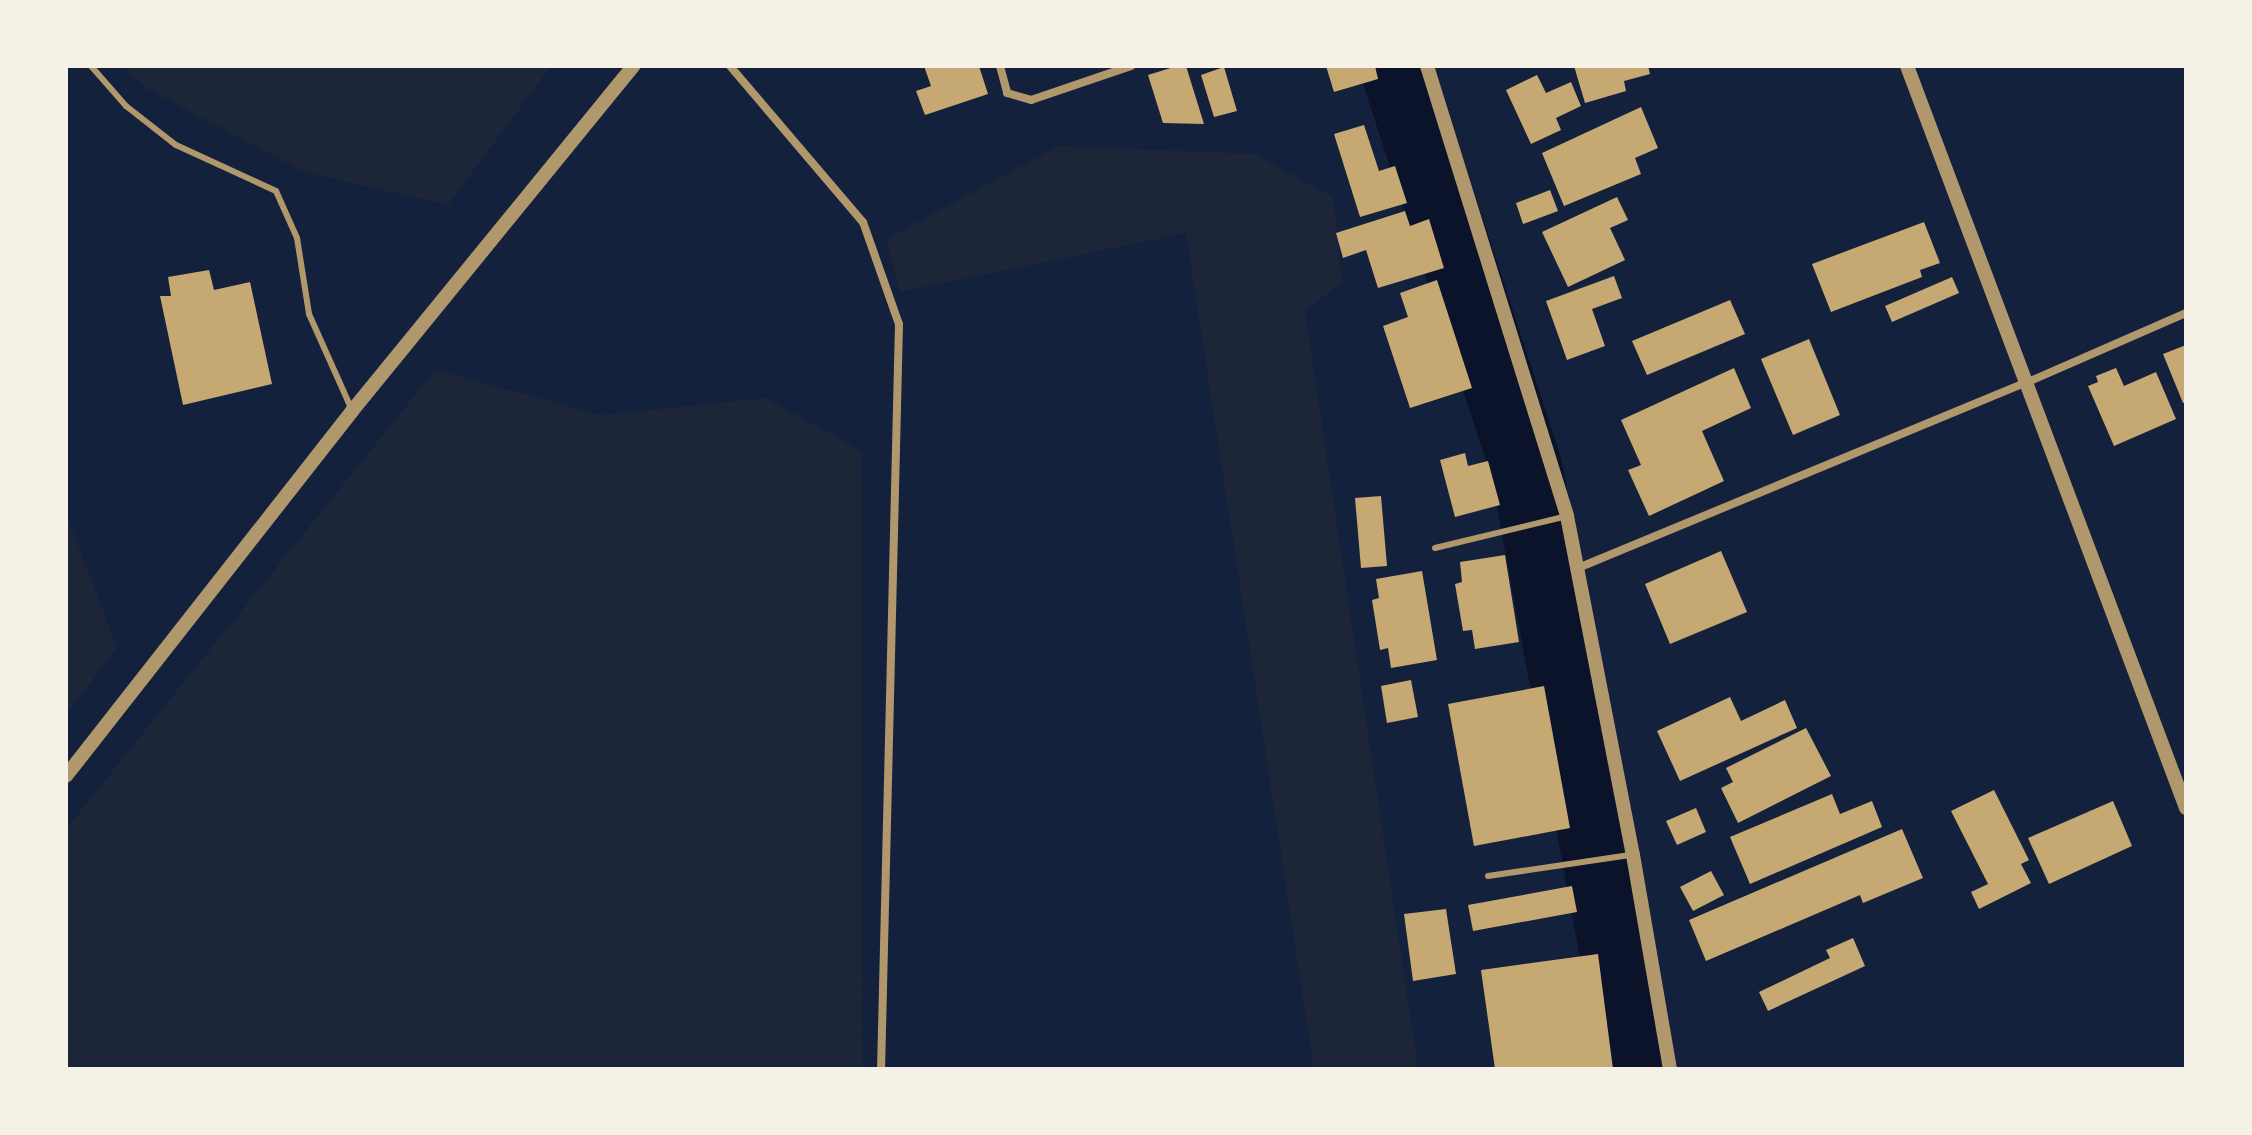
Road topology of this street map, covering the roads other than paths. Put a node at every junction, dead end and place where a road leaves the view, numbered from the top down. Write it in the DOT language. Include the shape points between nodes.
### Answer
graph roads {
  1 [pos="91,66"];
  2 [pos="633,66"];
  3 [pos="730,66"];
  4 [pos="1000,66"];
  5 [pos="1131,66"];
  6 [pos="1427,66"];
  7 [pos="1907,66"];
  8 [pos="2186,313"];
  9 [pos="2028,382"];
  10 [pos="352,411"];
  11 [pos="1567,516"];
  12 [pos="1435,548"];
  13 [pos="1578,568"];
  14 [pos="66,776"];
  15 [pos="2186,808"];
  16 [pos="1633,855"];
  17 [pos="1488,876"];
  18 [pos="881,1069"];
  19 [pos="1670,1069"];
  1 -- 10 [label="lane" via="126,106 176,145 276,191 297,238 309,314"];
  2 -- 10 [label="street"];
  3 -- 18 [label="street" via="863,222 899,324"];
  4 -- 5 [label="street" via="1007,93 1031,100"];
  6 -- 11 [label="street"];
  7 -- 9 [label="street"];
  8 -- 9 [label="street"];
  9 -- 13 [label="street"];
  9 -- 15 [label="street"];
  10 -- 14 [label="street"];
  11 -- 12 [label="lane"];
  11 -- 13 [label="street"];
  13 -- 16 [label="street"];
  16 -- 17 [label="lane"];
  16 -- 19 [label="street"];
}
